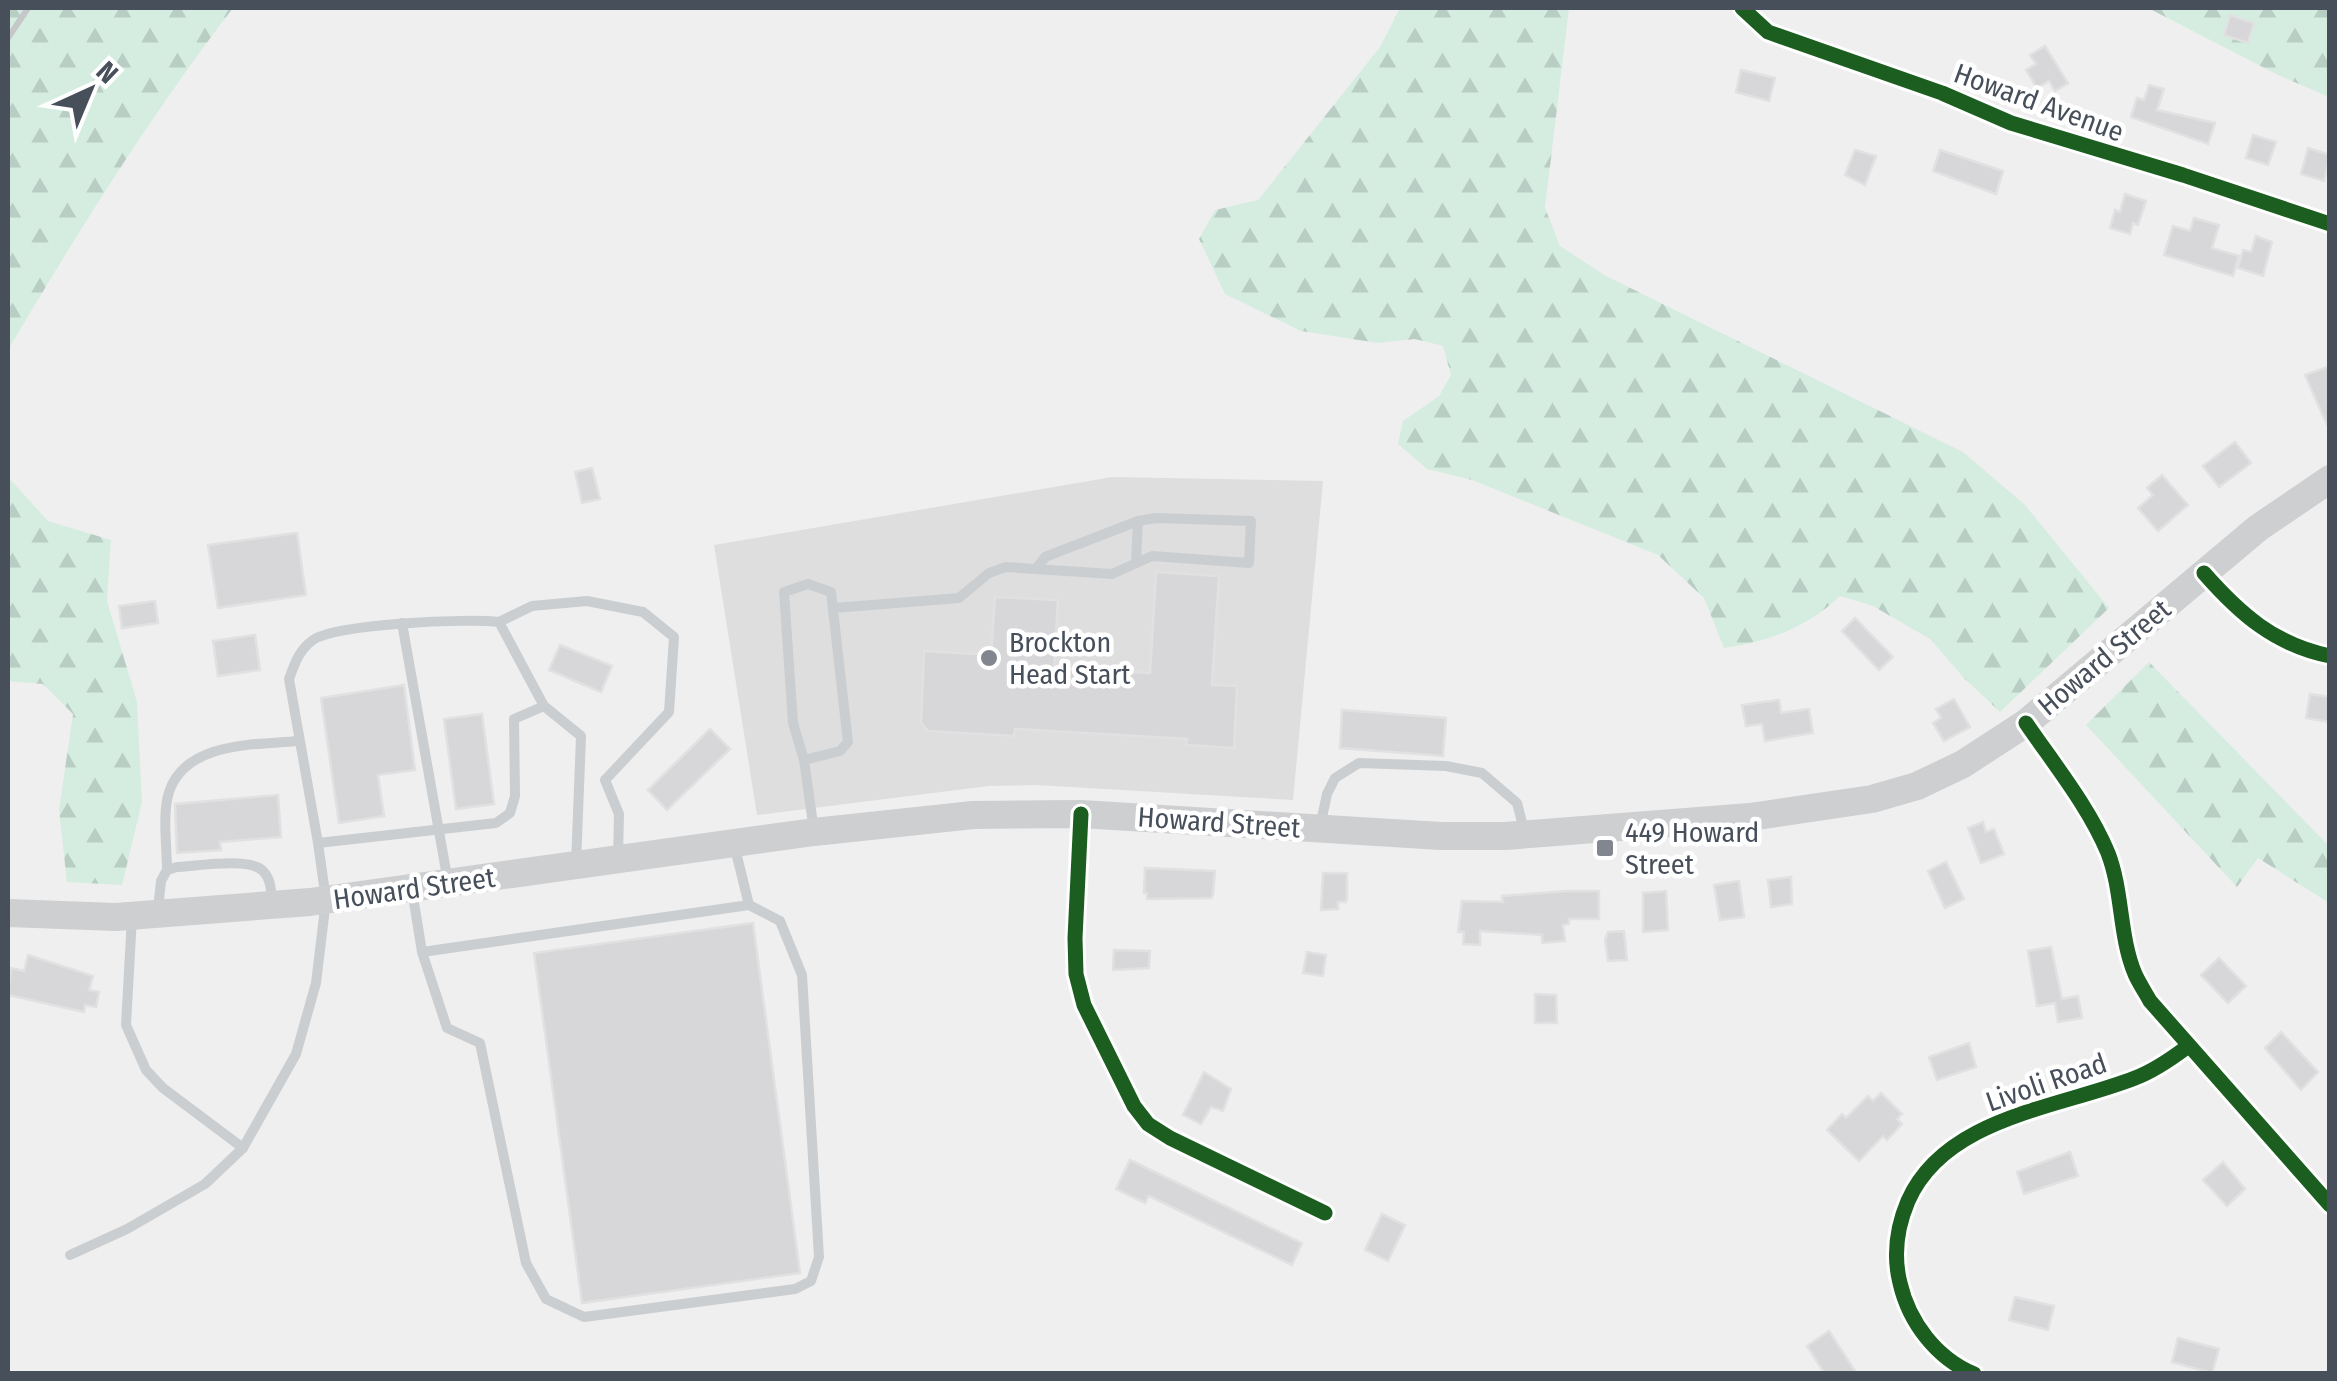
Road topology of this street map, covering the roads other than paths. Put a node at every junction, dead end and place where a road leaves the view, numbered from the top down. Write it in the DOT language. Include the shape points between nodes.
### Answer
graph roads {
  1 [pos="1742,8"];
  2 [pos="2330,224"];
  3 [pos="2330,478"];
  4 [pos="1138,520"];
  5 [pos="1136,561"];
  6 [pos="1036,569"];
  7 [pos="2204,573"];
  8 [pos="834,608"];
  9 [pos="499,622"];
  10 [pos="402,623"];
  11 [pos="2330,656"];
  12 [pos="544,706"];
  13 [pos="2026,722"];
  14 [pos="298,741"];
  15 [pos="804,760"];
  16 [pos="1081,814"];
  17 [pos="1320,829"];
  18 [pos="438,830"];
  19 [pos="814,832"];
  20 [pos="1525,836"];
  21 [pos="318,843"];
  22 [pos="735,844"];
  23 [pos="618,860"];
  24 [pos="576,866"];
  25 [pos="167,870"];
  26 [pos="448,883"];
  27 [pos="412,888"];
  28 [pos="326,900"];
  29 [pos="748,905"];
  30 [pos="272,906"];
  31 [pos="8,912"];
  32 [pos="145,916"];
  33 [pos="422,952"];
  34 [pos="2187,1046"];
  35 [pos="244,1148"];
  36 [pos="2330,1205"];
  37 [pos="1325,1213"];
  38 [pos="70,1255"];
  39 [pos="1974,1374"];
  1 -- 2 [label="street, Howard Avenue" via="1768,32 2011,123"];
  3 -- 7 [label="main road, Howard Street"];
  4 -- 5 [label="lane"];
  4 -- 5 [label="lane" via="1251,520 1248,562 1152,556"];
  4 -- 6 [label="lane" via="1045,557"];
  5 -- 6 [label="lane" via="1112,574"];
  6 -- 8 [label="lane" via="989,573 958,598"];
  7 -- 11 [label="street" via="2262,630"];
  7 -- 13 [label="main road, Howard Street"];
  8 -- 15 [label="lane" via="848,742"];
  8 -- 15 [label="lane" via="832,592 808,584 784,592 792,724"];
  9 -- 10 [label="lane"];
  9 -- 12 [label="lane"];
  9 -- 23 [label="lane" via="532,606 588,601 644,612 674,637 669,712 605,780 619,814"];
  10 -- 14 [label="lane" via="316,637 297,656 289,679"];
  10 -- 18 [label="lane"];
  12 -- 18 [label="lane" via="514,719 516,796 510,813 496,823"];
  12 -- 24 [label="lane" via="581,736"];
  13 -- 20 [label="main road, Howard Street" via="1963,764 1872,798"];
  13 -- 34 [label="street" via="2107,852 2134,972"];
  14 -- 21 [label="lane"];
  14 -- 25 [label="lane" via="230,746 183,770 169,792"];
  15 -- 19 [label="lane"];
  16 -- 17 [label="main road, Howard Street"];
  16 -- 19 [label="main road, Howard Street" via="972,815"];
  16 -- 37 [label="street" via="1076,974 1134,1106 1170,1138"];
  17 -- 20 [label="main road, Howard Street"];
  17 -- 20 [label="lane" via="1335,778 1359,763 1482,772 1516,803"];
  18 -- 21 [label="lane"];
  18 -- 26 [label="lane"];
  19 -- 22 [label="main road, Howard Street"];
  21 -- 28 [label="lane"];
  22 -- 23 [label="main road, Howard Street"];
  22 -- 29 [label="lane"];
  23 -- 24 [label="main road, Howard Street"];
  24 -- 26 [label="main road, Howard Street"];
  25 -- 30 [label="lane" via="251,863 270,880"];
  25 -- 32 [label="lane"];
  26 -- 27 [label="main road, Howard Street"];
  27 -- 28 [label="main road, Howard Street"];
  27 -- 33 [label="lane"];
  28 -- 30 [label="main road, Howard Street"];
  28 -- 35 [label="lane" via="316,983 296,1054"];
  29 -- 33 [label="lane"];
  29 -- 33 [label="lane" via="780,921 802,975 820,1257 811,1281 795,1289 584,1317 546,1299 526,1263 480,1043 448,1028"];
  30 -- 32 [label="main road, Howard Street"];
  31 -- 32 [label="main road, Howard Street"];
  32 -- 35 [label="lane" via="126,1025 146,1070 163,1088"];
  34 -- 36 [label="street"];
  34 -- 39 [label="street, Livoli Road" via="2138,1077 1988,1128 1952,1147 1914,1186 1896,1251 1905,1303 1919,1329"];
  35 -- 38 [label="lane" via="205,1184"];
}
